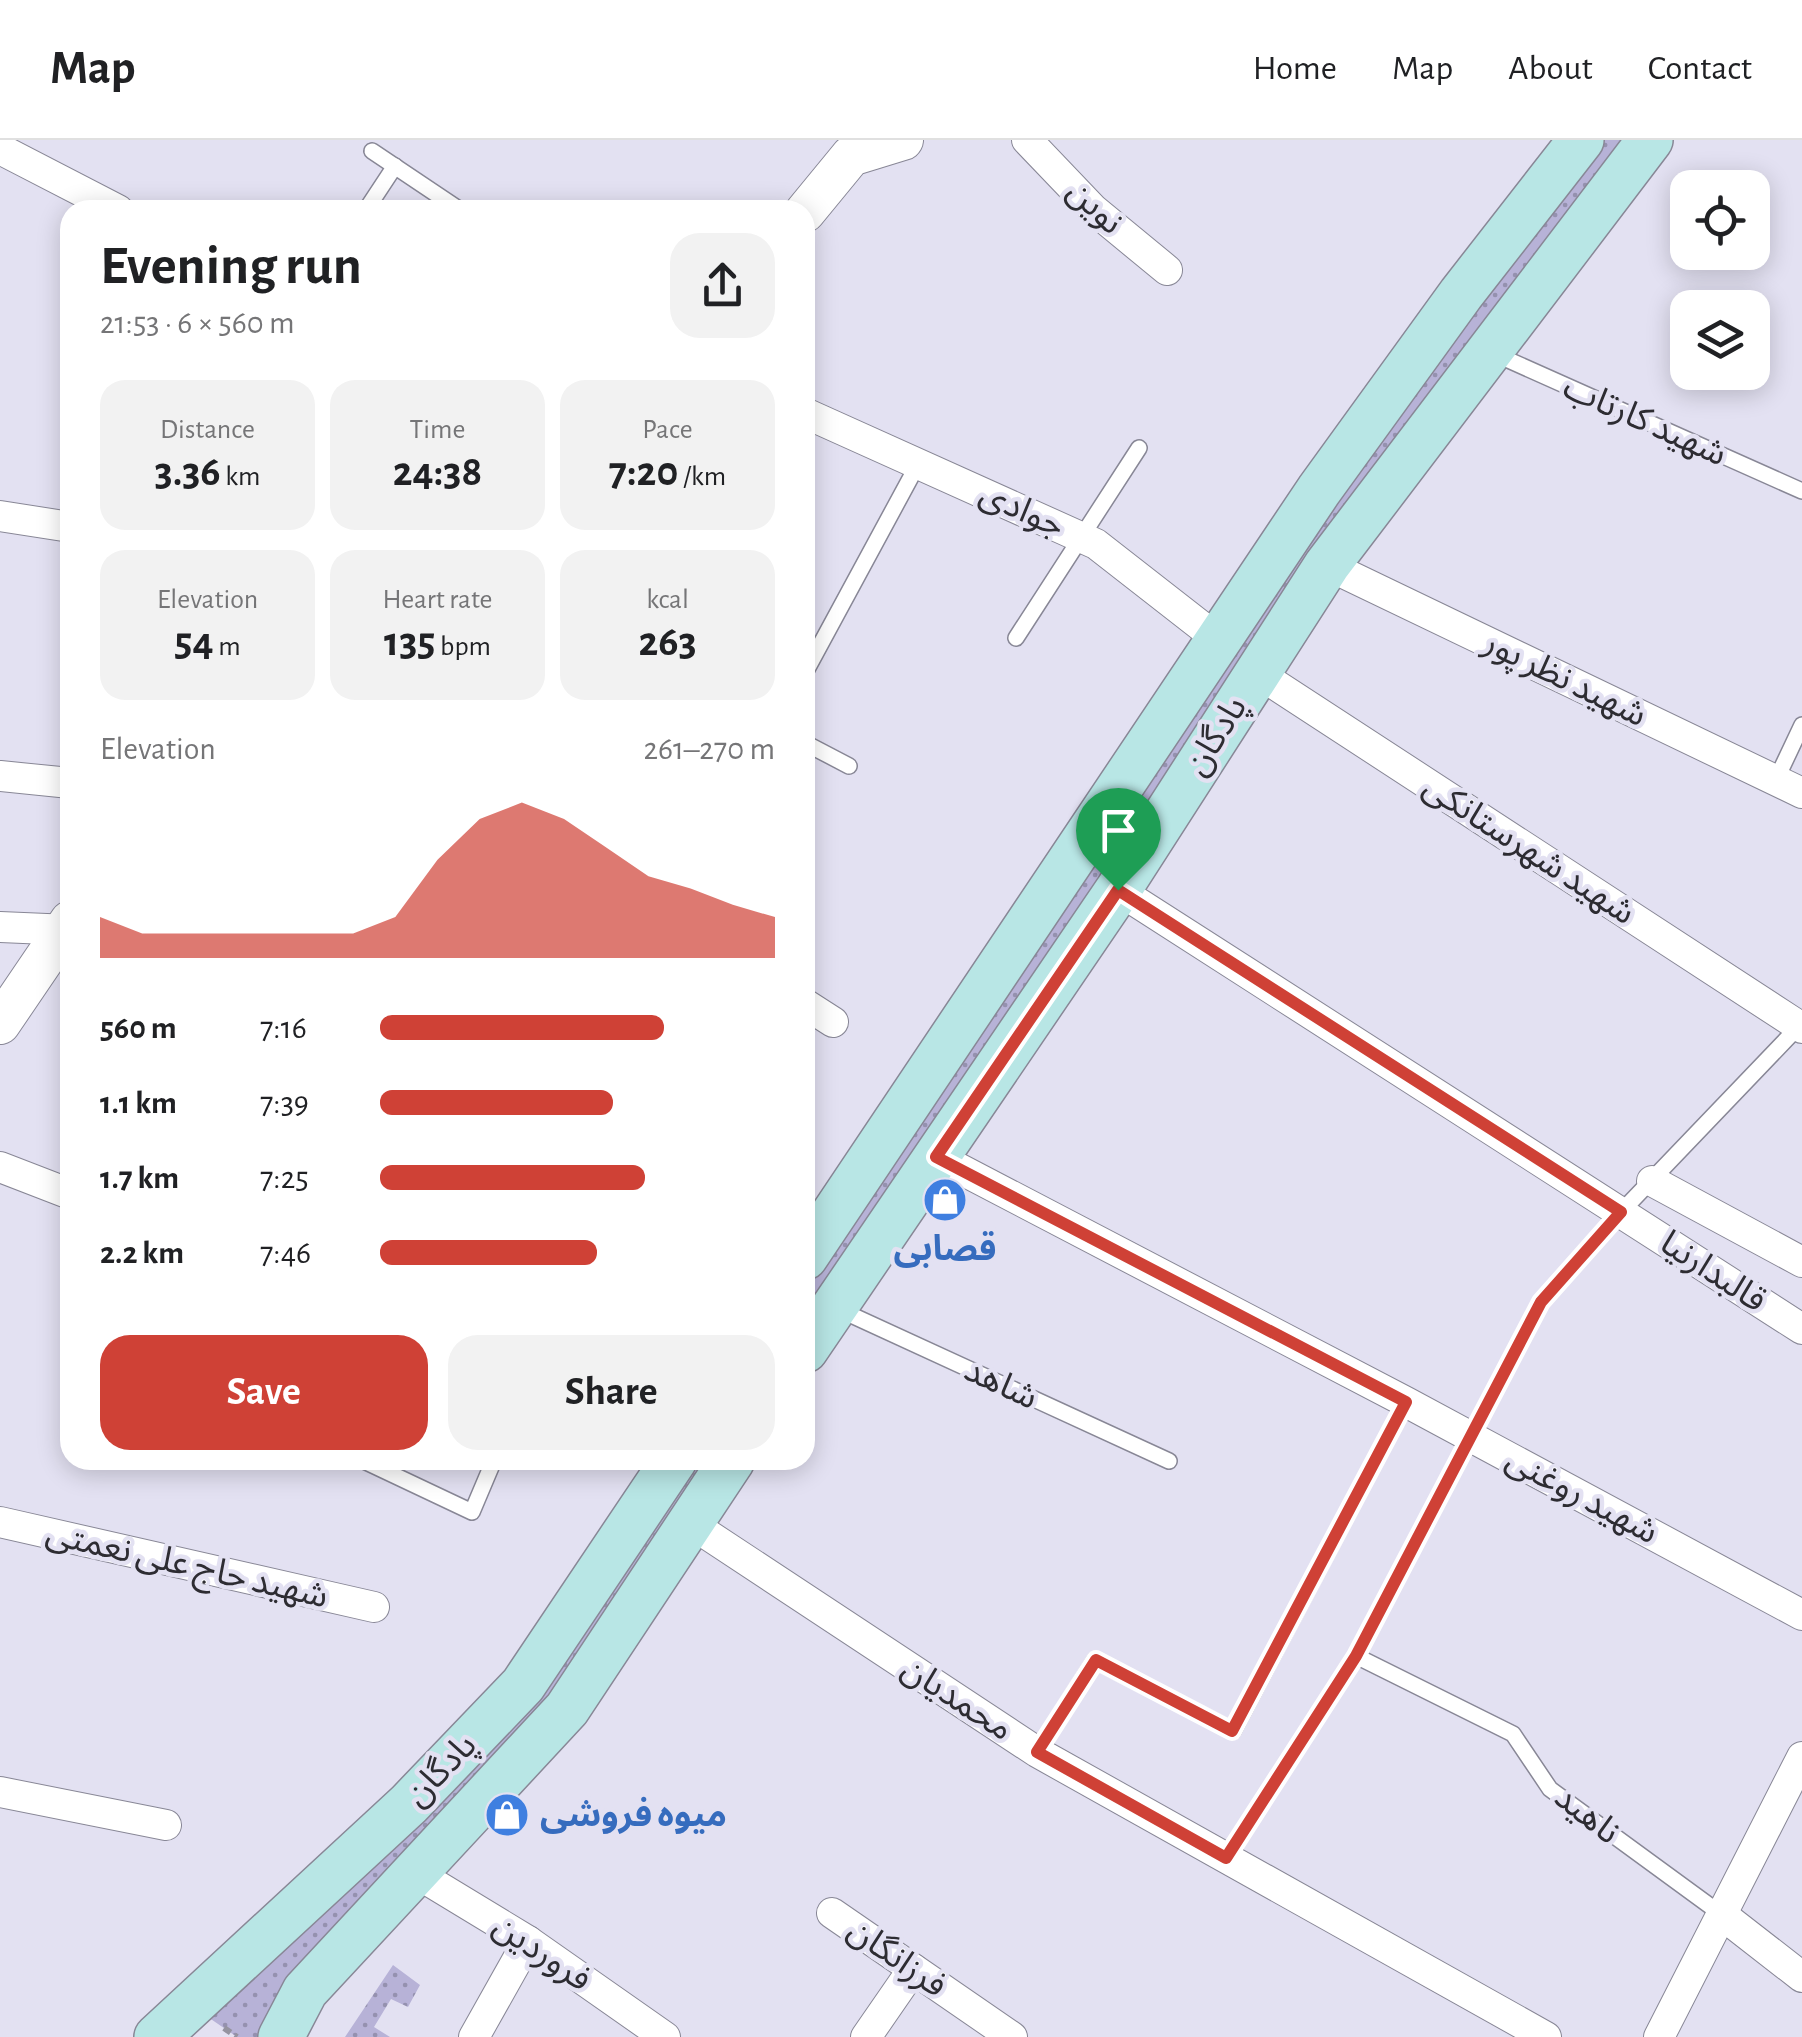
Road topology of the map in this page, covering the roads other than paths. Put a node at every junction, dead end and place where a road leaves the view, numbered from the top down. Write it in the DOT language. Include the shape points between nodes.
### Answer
graph roads {
  1 [pos="1026,140"];
  2 [pos="1582,140"];
  3 [pos="1650,140"];
  4 [pos="883,142"];
  5 [pos="0,149"];
  6 [pos="372,151"];
  7 [pos="395,166"];
  8 [pos="99,200"];
  9 [pos="373,200"];
  10 [pos="445,200"];
  11 [pos="815,200"];
  12 [pos="1167,270"];
  13 [pos="1487,350"];
  14 [pos="815,417"];
  15 [pos="1139,448"];
  16 [pos="918,464"];
  17 [pos="1802,491"];
  18 [pos="0,516"];
  19 [pos="60,525"];
  20 [pos="1082,537"];
  21 [pos="1327,565"];
  22 [pos="1016,638"];
  23 [pos="1219,640"];
  24 [pos="815,655"];
  25 [pos="1256,672"];
  26 [pos="1802,726"];
  27 [pos="815,748"];
  28 [pos="848,766"];
  29 [pos="0,776"];
  30 [pos="60,782"];
  31 [pos="1789,786"];
  32 [pos="1118,890"];
  33 [pos="60,926"];
  34 [pos="0,927"];
  35 [pos="60,939"];
  36 [pos="815,1010"];
  37 [pos="833,1022"];
  38 [pos="0,1024"];
  39 [pos="1801,1026"];
  40 [pos="936,1157"];
  41 [pos="0,1166"];
  42 [pos="1652,1181"];
  43 [pos="60,1190"];
  44 [pos="1621,1212"];
  45 [pos="815,1242"];
  46 [pos="1802,1262"];
  47 [pos="833,1307"];
  48 [pos="1802,1330"];
  49 [pos="815,1335"];
  50 [pos="1406,1402"];
  51 [pos="1472,1438"];
  52 [pos="1169,1460"];
  53 [pos="383,1470"];
  54 [pos="490,1470"];
  55 [pos="667,1470"];
  56 [pos="725,1470"];
  57 [pos="0,1522"];
  58 [pos="690,1523"];
  59 [pos="374,1607"];
  60 [pos="1802,1615"];
  61 [pos="1356,1656"];
  62 [pos="1037,1752"];
  63 [pos="1801,1761"];
  64 [pos="0,1792"];
  65 [pos="166,1825"];
  66 [pos="1226,1858"];
  67 [pos="416,1873"];
  68 [pos="832,1913"];
  69 [pos="1721,1914"];
  70 [pos="528,1941"];
  71 [pos="914,1969"];
  72 [pos="1802,1977"];
  73 [pos="157,2037"];
  74 [pos="282,2037"];
  75 [pos="474,2037"];
  76 [pos="665,2037"];
  77 [pos="866,2037"];
  78 [pos="1012,2037"];
  79 [pos="1546,2037"];
  80 [pos="1659,2037"];
  1 -- 12 [label="street, نوین"];
  2 -- 23 [label="main road, پادگان" via="1461,294"];
  3 -- 13 [label="main road, پادگان"];
  4 -- 11 [label="street" via="851,156"];
  5 -- 8 [label="street"];
  6 -- 7 [label="lane"];
  7 -- 9 [label="lane"];
  7 -- 10 [label="lane"];
  13 -- 17 [label="lane, شهید کارتاب"];
  13 -- 21 [label="main road, پادگان"];
  14 -- 16 [label="street, جوادی"];
  15 -- 20 [label="lane"];
  16 -- 20 [label="street, جوادی"];
  16 -- 24 [label="lane"];
  18 -- 19 [label="street"];
  20 -- 22 [label="lane"];
  20 -- 23 [label="street, جوادی"];
  21 -- 25 [label="main road, پادگان"];
  21 -- 31 [label="street, شهید نظر پور"];
  23 -- 45 [label="main road, پادگان"];
  25 -- 32 [label="main road, پادگان"];
  25 -- 39 [label="street, شهید شهرستانکی"];
  26 -- 31 [label="lane"];
  27 -- 28 [label="lane"];
  29 -- 30 [label="street"];
  32 -- 40 [label="main road, پادگان"];
  32 -- 44 [label="street, قالبدارنیا"];
  33 -- 34 [label="street"];
  35 -- 38 [label="street"];
  36 -- 37 [label="street"];
  39 -- 42 [label="lane"];
  40 -- 47 [label="main road, پادگان"];
  40 -- 50 [label="street, شهید روغنی"];
  41 -- 43 [label="street"];
  42 -- 44 [label="lane"];
  42 -- 46 [label="street"];
  44 -- 48 [label="street, قالبدارنیا"];
  44 -- 51 [label="lane" via="1541,1302"];
  47 -- 49 [label="main road, پادگان"];
  47 -- 52 [label="lane, شاهد"];
  50 -- 51 [label="street, شهید روغنی"];
  50 -- 62 [label="lane" via="1232,1731 1096,1660"];
  51 -- 60 [label="street, شهید روغنی"];
  51 -- 61 [label="lane"];
  53 -- 54 [label="lane" via="472,1512"];
  55 -- 73 [label="main road, پادگان" via="522,1685 410,1804"];
  56 -- 58 [label="main road, پادگان"];
  57 -- 59 [label="street, شهید حاج علی نعمتی"];
  58 -- 62 [label="street, محمدیان"];
  58 -- 67 [label="main road, پادگان" via="567,1709"];
  61 -- 66 [label="lane"];
  61 -- 69 [label="lane, ناهید" via="1513,1734 1550,1789"];
  62 -- 66 [label="street, محمدیان"];
  63 -- 69 [label="street"];
  64 -- 65 [label="street"];
  66 -- 79 [label="street, محمدیان"];
  67 -- 70 [label="street, فروردین"];
  67 -- 74 [label="main road, پادگان" via="305,1992"];
  68 -- 71 [label="street, فرزانگان"];
  69 -- 72 [label="street"];
  69 -- 80 [label="street"];
  70 -- 75 [label="street"];
  70 -- 76 [label="street, فروردین"];
  71 -- 77 [label="street"];
  71 -- 78 [label="street, فرزانگان"];
}
